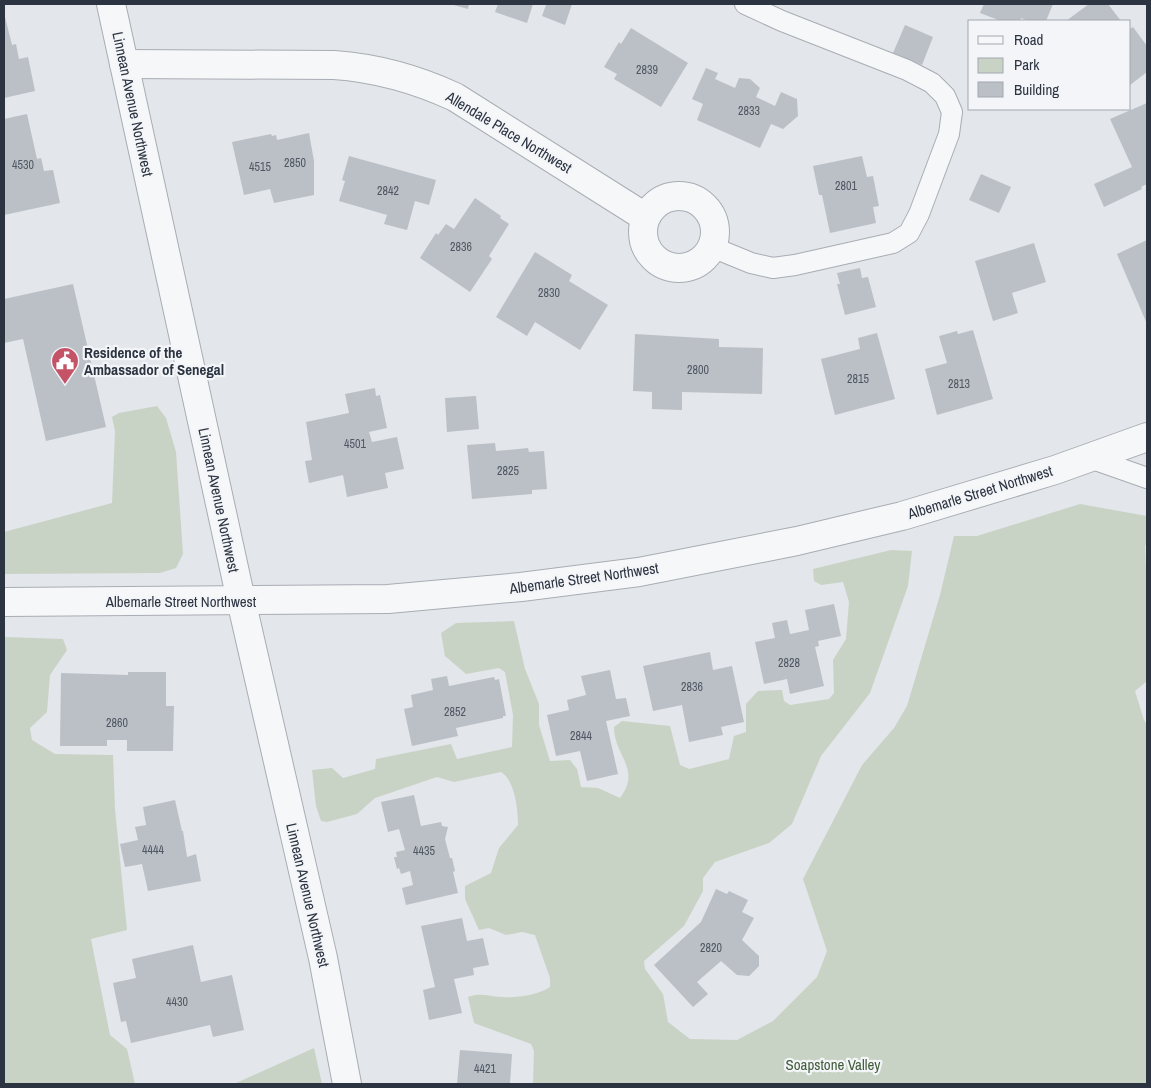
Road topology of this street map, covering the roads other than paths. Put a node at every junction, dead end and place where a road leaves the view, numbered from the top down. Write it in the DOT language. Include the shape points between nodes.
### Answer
graph roads {
  1 [pos="111,4"];
  2 [pos="745,4"];
  3 [pos="124,64"];
  4 [pos="645,217"];
  5 [pos="712,247"];
  6 [pos="1147,437"];
  7 [pos="1090,458"];
  8 [pos="1147,478"];
  9 [pos="241,600"];
  10 [pos="4,602"];
  11 [pos="347,1084"];
  1 -- 3 [label="street, Linnean Avenue Northwest"];
  2 -- 5 [label="lane" via="932,83 945,96 952,112 949,134 919,214 909,233 893,243 773,268"];
  3 -- 4 [label="street, Allendale Place Northwest" via="334,65 396,74 455,97"];
  3 -- 9 [label="street, Linnean Avenue Northwest"];
  4 -- 5 [label="street" via="644,242 649,254 658,262 682,268 695,265"];
  4 -- 5 [label="street" via="660,200 682,195 694,199 703,205 715,224"];
  6 -- 7 [label="street, Albemarle Street Northwest"];
  7 -- 8 [label="lane"];
  7 -- 9 [label="street, Albemarle Street Northwest" via="996,489 832,534 639,572 388,599"];
  9 -- 10 [label="street, Albemarle Street Northwest"];
  9 -- 11 [label="street, Linnean Avenue Northwest" via="323,958"];
}
